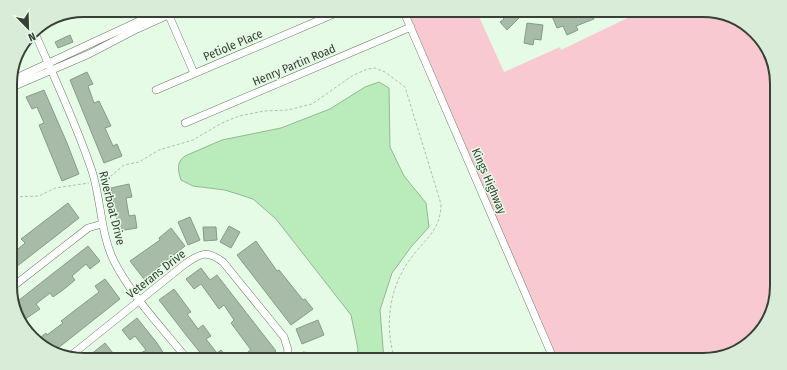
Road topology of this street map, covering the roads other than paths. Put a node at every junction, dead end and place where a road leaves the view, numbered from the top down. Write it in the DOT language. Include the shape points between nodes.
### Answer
graph roads {
  1 [pos="157,17"];
  2 [pos="168,17"];
  3 [pos="326,17"];
  4 [pos="406,17"];
  5 [pos="411,27"];
  6 [pos="41,48"];
  7 [pos="49,68"];
  8 [pos="194,73"];
  9 [pos="17,79"];
  10 [pos="17,84"];
  11 [pos="156,90"];
  12 [pos="185,123"];
  13 [pos="102,224"];
  14 [pos="17,283"];
  15 [pos="140,300"];
  16 [pos="76,352"];
  17 [pos="182,353"];
  18 [pos="287,353"];
  19 [pos="551,353"];
  1 -- 7 [label="street" via="89,54"];
  2 -- 8 [label="street"];
  3 -- 8 [label="street, Petiole Place"];
  4 -- 5 [label="street, Kings Highway"];
  5 -- 12 [label="street, Henry Partin Road"];
  5 -- 19 [label="street, Kings Highway"];
  6 -- 7 [label="street, Riverboat Drive"];
  7 -- 9 [label="street"];
  7 -- 10 [label="street"];
  7 -- 13 [label="street, Riverboat Drive" via="82,143 94,182"];
  8 -- 11 [label="street, Petiole Place"];
  13 -- 14 [label="street" via="88,228"];
  13 -- 15 [label="street, Riverboat Drive" via="115,264"];
  15 -- 16 [label="street, Veterans Drive"];
  15 -- 17 [label="street, Riverboat Drive"];
  15 -- 18 [label="street, Veterans Drive" via="197,256 214,256 224,262 284,337"];
}
